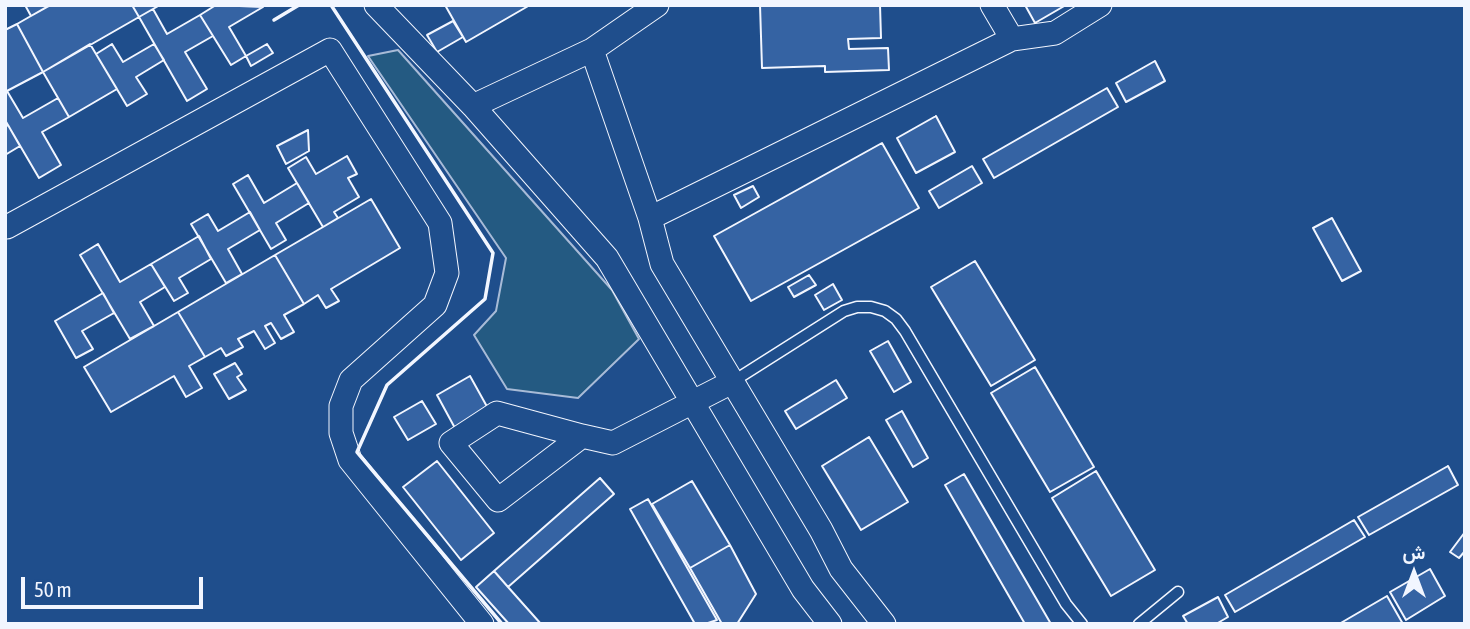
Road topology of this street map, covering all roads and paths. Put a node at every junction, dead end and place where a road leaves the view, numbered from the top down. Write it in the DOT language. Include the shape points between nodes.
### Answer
graph roads {
  1 [pos="376,5"];
  2 [pos="657,5"];
  3 [pos="992,5"];
  4 [pos="1100,5"];
  5 [pos="1012,39"];
  6 [pos="592,50"];
  7 [pos="473,106"];
  8 [pos="650,218"];
  9 [pos="7,227"];
  10 [pos="732,382"];
  11 [pos="692,403"];
  12 [pos="582,436"];
  13 [pos="1178,592"];
  14 [pos="482,624"];
  15 [pos="830,624"];
  16 [pos="884,624"];
  17 [pos="1082,624"];
  18 [pos="1139,624"];
  1 -- 7 [label="street"];
  2 -- 6 [label="street"];
  3 -- 5 [label="street"];
  4 -- 5 [label="street" via="1055,33"];
  5 -- 8 [label="street"];
  6 -- 7 [label="street"];
  6 -- 8 [label="street"];
  7 -- 11 [label="street" via="607,258"];
  8 -- 10 [label="street" via="662,264"];
  9 -- 14 [label="street" via="330,50 440,223 447,273 435,305 351,380 341,406 341,433 350,460"];
  10 -- 11 [label="street"];
  10 -- 16 [label="street" via="841,569"];
  10 -- 17 [label="lane" via="844,311 857,307 885,311 905,331"];
  11 -- 12 [label="street" via="613,443"];
  11 -- 15 [label="street" via="803,589"];
  12 -- 12 [label="street" via="497,413 451,443 499,500"];
  13 -- 18 [label="lane"];
}
